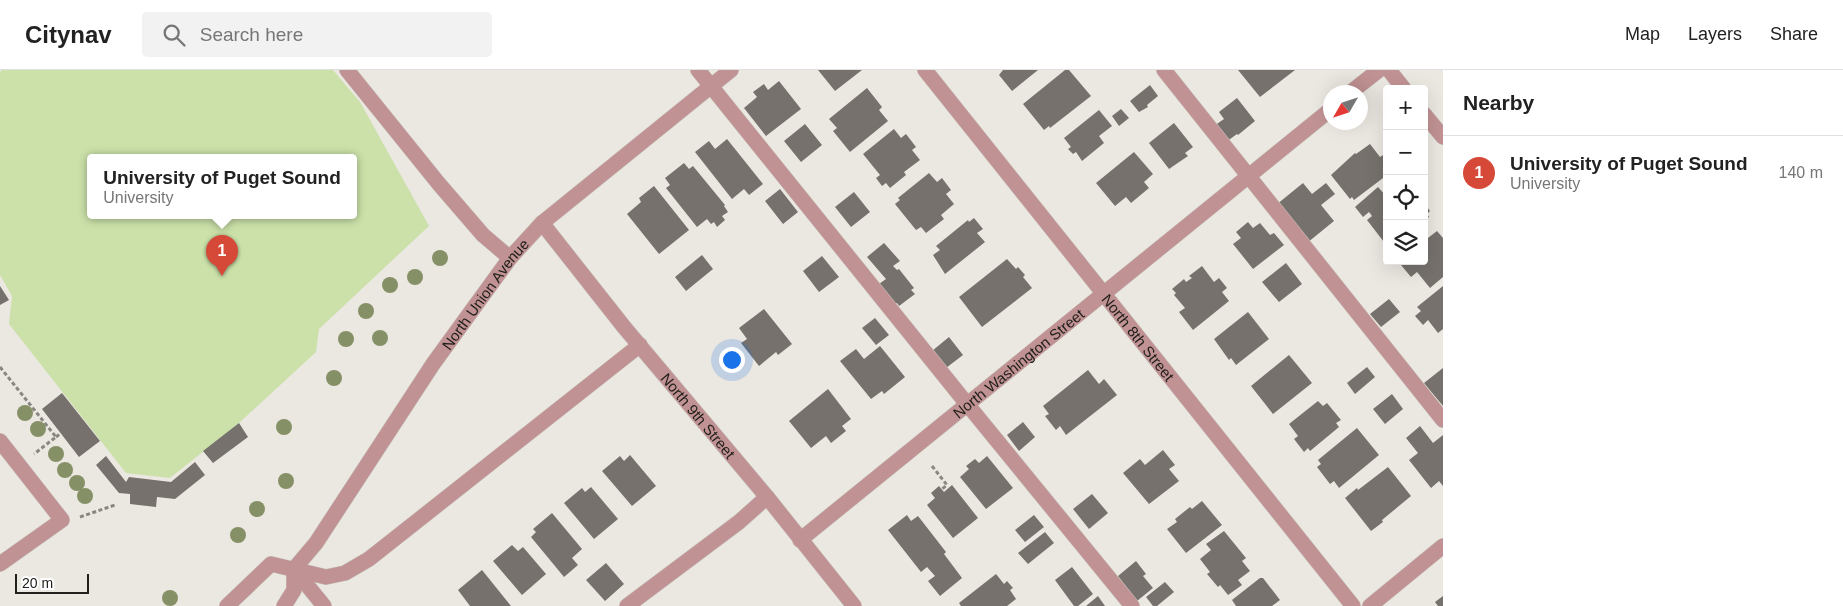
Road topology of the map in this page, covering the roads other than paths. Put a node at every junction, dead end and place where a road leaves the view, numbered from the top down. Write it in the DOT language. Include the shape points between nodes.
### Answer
graph roads {
  1 [pos="347,70"];
  2 [pos="698,70"];
  3 [pos="731,70"];
  4 [pos="925,70"];
  5 [pos="1164,70"];
  6 [pos="1379,70"];
  7 [pos="1389,70"];
  8 [pos="1361,85"];
  9 [pos="1401,85"];
  10 [pos="711,86"];
  11 [pos="1323,116"];
  12 [pos="1428,119"];
  13 [pos="1443,137"];
  14 [pos="1248,176"];
  15 [pos="542,223"];
  16 [pos="510,258"];
  17 [pos="1104,293"];
  18 [pos="640,344"];
  19 [pos="967,404"];
  20 [pos="1443,420"];
  21 [pos="0,441"];
  22 [pos="767,497"];
  23 [pos="800,540"];
  24 [pos="1443,546"];
  25 [pos="0,564"];
  26 [pos="294,569"];
  27 [pos="227,606"];
  28 [pos="284,606"];
  29 [pos="324,606"];
  30 [pos="627,606"];
  31 [pos="854,606"];
  32 [pos="1132,606"];
  33 [pos="1353,606"];
  34 [pos="1370,606"];
  1 -- 16 [label="street" via="483,236"];
  2 -- 10 [label="street"];
  3 -- 10 [label="street, North Union Avenue"];
  4 -- 17 [label="street, North 8th Street"];
  5 -- 14 [label="street"];
  6 -- 8 [label="street"];
  7 -- 9 [label="street"];
  10 -- 15 [label="street, North Union Avenue"];
  10 -- 19 [label="street"];
  11 -- 14 [label="street, North Washington Street"];
  12 -- 13 [label="street"];
  14 -- 17 [label="street, North Washington Street"];
  14 -- 20 [label="street"];
  15 -- 16 [label="street, North Union Avenue"];
  15 -- 18 [label="street, North 9th Street"];
  16 -- 26 [label="street, North Union Avenue" via="433,364 316,543"];
  17 -- 19 [label="street, North Washington Street"];
  17 -- 33 [label="street, North 8th Street"];
  18 -- 22 [label="street, North 9th Street"];
  18 -- 26 [label="street" via="369,559 345,572 326,577"];
  19 -- 23 [label="street, North Washington Street"];
  19 -- 32 [label="street"];
  21 -- 25 [label="street" via="62,520"];
  22 -- 23 [label="street, North 9th Street"];
  22 -- 30 [label="street" via="739,522"];
  23 -- 31 [label="street, North 9th Street"];
  24 -- 34 [label="street"];
  26 -- 27 [label="street" via="271,564"];
  26 -- 28 [label="street" via="294,590"];
  26 -- 29 [label="street"];
}
